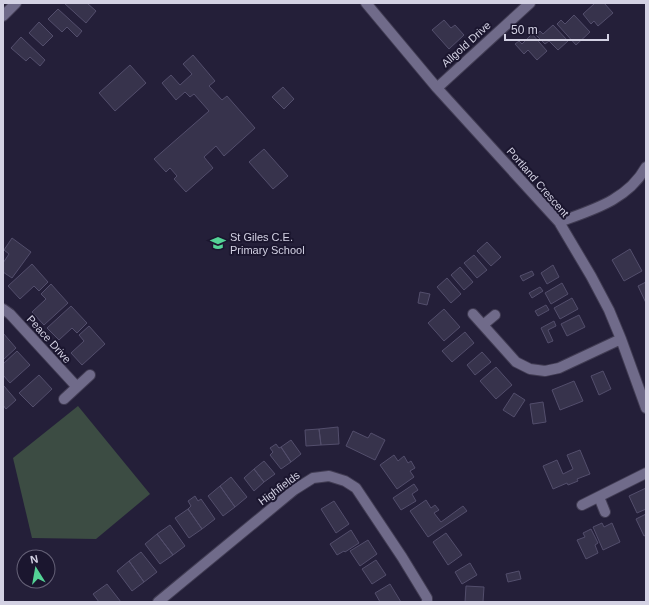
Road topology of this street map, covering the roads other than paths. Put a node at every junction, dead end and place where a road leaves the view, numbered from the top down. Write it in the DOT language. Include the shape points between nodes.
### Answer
graph roads {
  1 [pos="16,3"];
  2 [pos="366,3"];
  3 [pos="530,3"];
  4 [pos="3,16"];
  5 [pos="437,88"];
  6 [pos="646,167"];
  7 [pos="559,222"];
  8 [pos="3,309"];
  9 [pos="473,314"];
  10 [pos="495,315"];
  11 [pos="483,325"];
  12 [pos="621,339"];
  13 [pos="90,375"];
  14 [pos="77,387"];
  15 [pos="64,399"];
  16 [pos="646,408"];
  17 [pos="646,473"];
  18 [pos="599,496"];
  19 [pos="582,505"];
  20 [pos="605,512"];
  21 [pos="158,602"];
  22 [pos="428,602"];
  1 -- 4 [label="street"];
  2 -- 5 [label="street, Portland Crescent"];
  3 -- 5 [label="street, Allgold Drive"];
  5 -- 7 [label="street, Portland Crescent"];
  6 -- 7 [label="street" via="633,184 619,196 600,207"];
  7 -- 12 [label="street, Portland Crescent" via="591,276"];
  8 -- 14 [label="street, Peace Drive"];
  9 -- 11 [label="street"];
  10 -- 11 [label="street"];
  11 -- 12 [label="street" via="516,362 530,369 545,371 559,368"];
  12 -- 16 [label="street, Portland Crescent"];
  13 -- 14 [label="street"];
  14 -- 15 [label="street"];
  17 -- 18 [label="street"];
  18 -- 19 [label="street"];
  18 -- 20 [label="street"];
  21 -- 22 [label="street, Highfields" via="294,490 313,478 329,476 356,488 402,557"];
}
